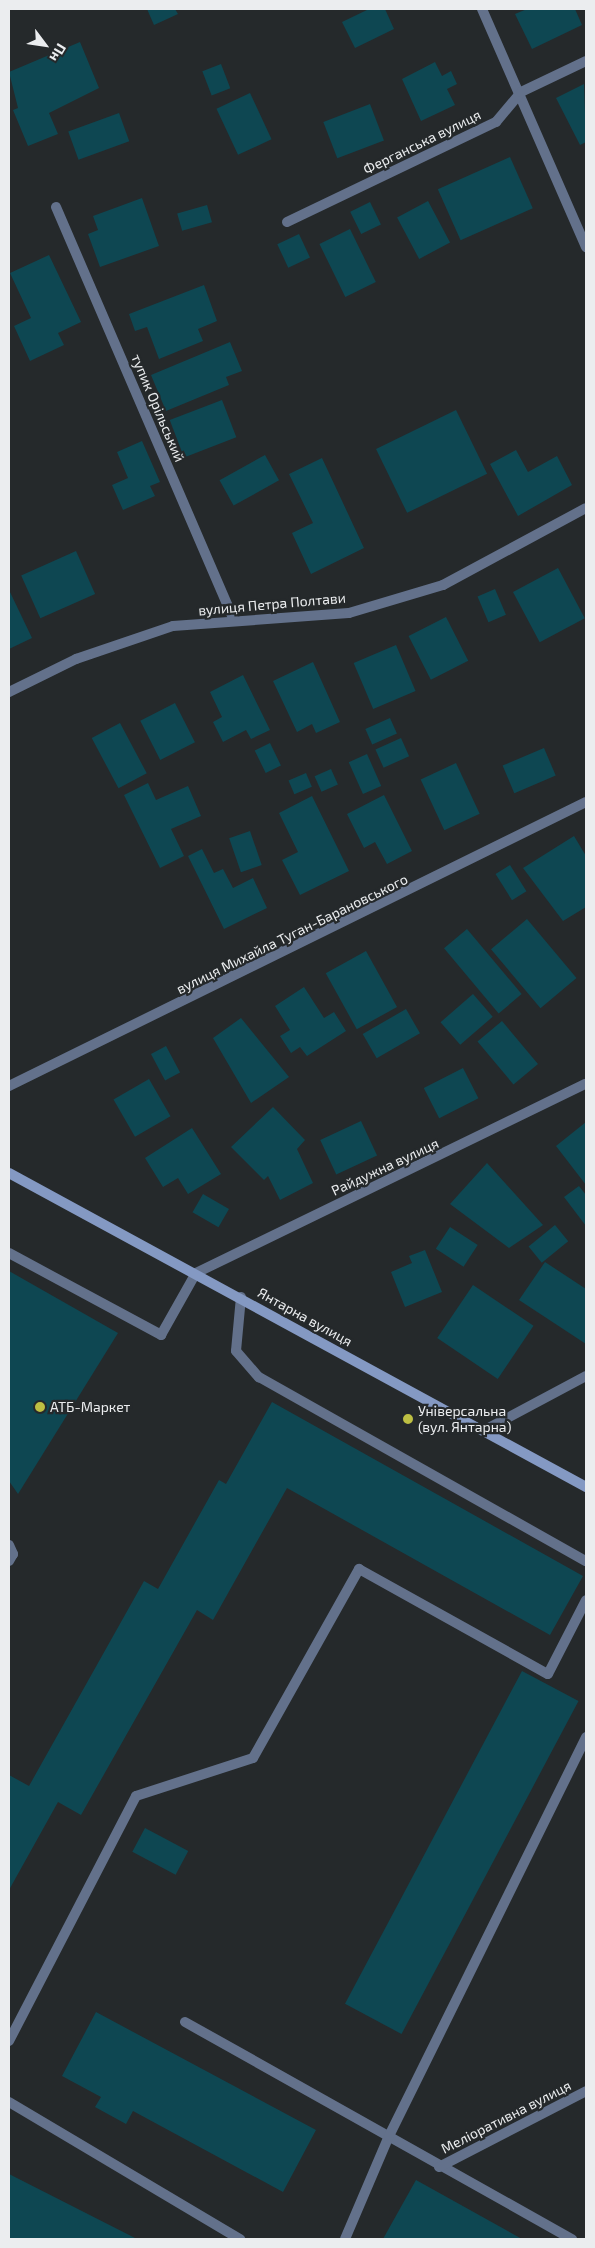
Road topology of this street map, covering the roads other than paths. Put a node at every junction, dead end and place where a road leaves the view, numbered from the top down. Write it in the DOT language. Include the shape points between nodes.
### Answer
graph roads {
  1 [pos="482,9"];
  2 [pos="586,61"];
  3 [pos="521,92"];
  4 [pos="56,207"];
  5 [pos="288,222"];
  6 [pos="586,247"];
  7 [pos="586,508"];
  8 [pos="234,620"];
  9 [pos="9,692"];
  10 [pos="586,802"];
  11 [pos="586,1084"];
  12 [pos="9,1086"];
  13 [pos="9,1173"];
  14 [pos="9,1253"];
  15 [pos="196,1273"];
  16 [pos="241,1297"];
  17 [pos="586,1376"];
  18 [pos="483,1431"];
  19 [pos="586,1487"];
  20 [pos="586,1561"];
  21 [pos="586,1600"];
  22 [pos="586,1737"];
  23 [pos="186,2022"];
  24 [pos="9,2042"];
  25 [pos="586,2091"];
  26 [pos="9,2102"];
  27 [pos="389,2136"];
  28 [pos="439,2167"];
  29 [pos="240,2239"];
  30 [pos="346,2239"];
  31 [pos="572,2239"];
  1 -- 3 [label="street"];
  2 -- 3 [label="street, Ферганська вулиця"];
  3 -- 5 [label="street, Ферганська вулиця" via="496,122"];
  3 -- 6 [label="street"];
  4 -- 8 [label="street, тупик Орільський"];
  7 -- 8 [label="street, вулиця Петра Полтави" via="443,584 349,613"];
  8 -- 9 [label="street, вулиця Петра Полтави" via="174,626 76,658"];
  10 -- 12 [label="street, вулиця Михайла Туган-Барановського"];
  11 -- 15 [label="street, Райдужна вулиця"];
  13 -- 15 [label="main road, Янтарна вулиця"];
  14 -- 15 [label="street" via="161,1335"];
  15 -- 16 [label="main road, Янтарна вулиця"];
  16 -- 18 [label="main road, Янтарна вулиця"];
  16 -- 20 [label="street" via="236,1350 259,1377"];
  17 -- 18 [label="street"];
  18 -- 19 [label="main road, Янтарна вулиця"];
  21 -- 24 [label="street" via="548,1674 359,1569 253,1758 136,1796"];
  22 -- 27 [label="street"];
  23 -- 27 [label="street"];
  25 -- 28 [label="street, Меліоративна вулиця"];
  26 -- 29 [label="street"];
  27 -- 28 [label="street"];
  27 -- 30 [label="street"];
  28 -- 31 [label="street"];
}
